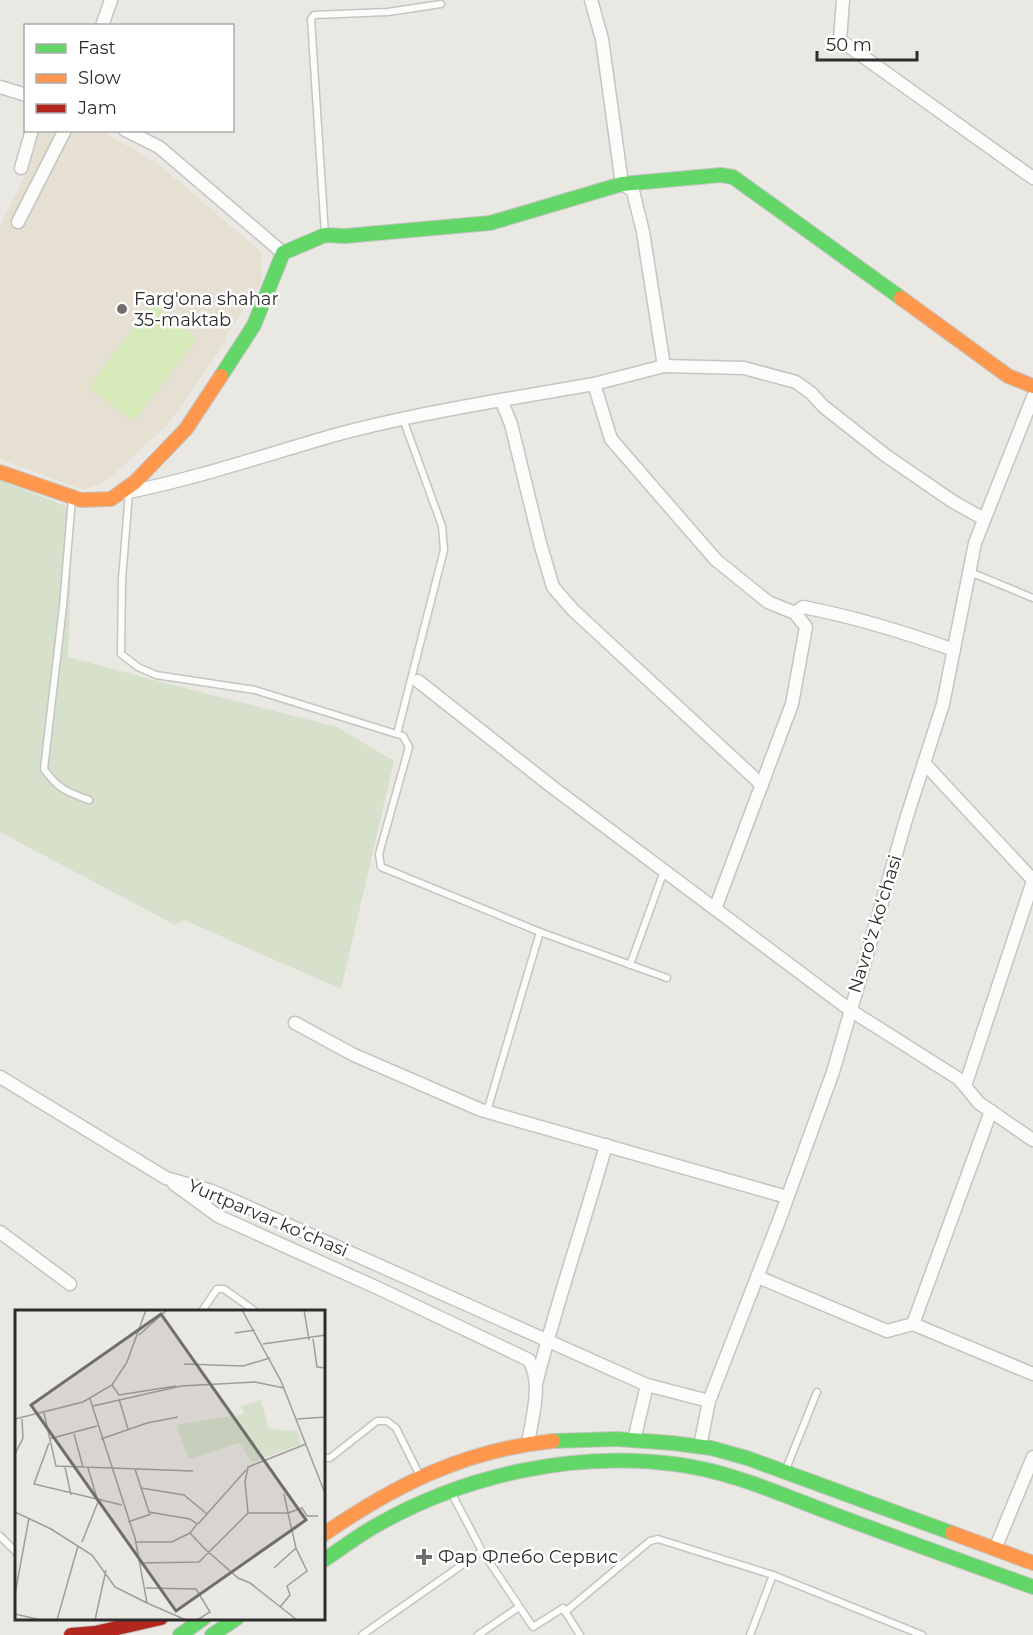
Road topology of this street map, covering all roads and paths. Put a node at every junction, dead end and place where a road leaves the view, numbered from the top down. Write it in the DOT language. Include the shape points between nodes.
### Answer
graph roads {
  1 [pos="111,0"];
  2 [pos="591,0"];
  3 [pos="843,0"];
  4 [pos="441,4"];
  5 [pos="103,24"];
  6 [pos="0,87"];
  7 [pos="24,94"];
  8 [pos="31,132"];
  9 [pos="64,132"];
  10 [pos="129,132"];
  11 [pos="21,168"];
  12 [pos="1033,178"];
  13 [pos="622,184"];
  14 [pos="18,222"];
  15 [pos="325,235"];
  16 [pos="283,253"];
  17 [pos="664,366"];
  18 [pos="594,384"];
  19 [pos="1033,386"];
  20 [pos="1033,397"];
  21 [pos="501,400"];
  22 [pos="403,418"];
  23 [pos="0,472"];
  24 [pos="123,493"];
  25 [pos="72,497"];
  26 [pos="984,519"];
  27 [pos="970,572"];
  28 [pos="1033,598"];
  29 [pos="795,613"];
  30 [pos="954,650"];
  31 [pos="418,681"];
  32 [pos="397,734"];
  33 [pos="924,763"];
  34 [pos="762,785"];
  35 [pos="89,800"];
  36 [pos="664,871"];
  37 [pos="1033,880"];
  38 [pos="715,909"];
  39 [pos="540,932"];
  40 [pos="630,965"];
  41 [pos="667,978"];
  42 [pos="850,1010"];
  43 [pos="295,1023"];
  44 [pos="0,1077"];
  45 [pos="965,1086"];
  46 [pos="488,1111"];
  47 [pos="991,1111"];
  48 [pos="1033,1140"];
  49 [pos="606,1145"];
  50 [pos="166,1178"];
  51 [pos="788,1197"];
  52 [pos="0,1232"];
  53 [pos="758,1277"];
  54 [pos="70,1284"];
  55 [pos="203,1310"];
  56 [pos="254,1310"];
  57 [pos="913,1324"];
  58 [pos="547,1339"];
  59 [pos="1033,1374"];
  60 [pos="537,1380"];
  61 [pos="647,1385"];
  62 [pos="818,1392"];
  63 [pos="709,1401"];
  64 [pos="607,1439"];
  65 [pos="634,1440"];
  66 [pos="528,1443"];
  67 [pos="700,1446"];
  68 [pos="1033,1456"];
  69 [pos="326,1458"];
  70 [pos="608,1461"];
  71 [pos="785,1472"];
  72 [pos="421,1477"];
  73 [pos="452,1492"];
  74 [pos="326,1533"];
  75 [pos="0,1536"];
  76 [pos="995,1549"];
  77 [pos="15,1551"];
  78 [pos="482,1551"];
  79 [pos="326,1559"];
  80 [pos="1033,1563"];
  81 [pos="773,1575"];
  82 [pos="1033,1587"];
  83 [pos="519,1607"];
  84 [pos="566,1612"];
  85 [pos="152,1620"];
  86 [pos="201,1620"];
  87 [pos="234,1620"];
  88 [pos="533,1627"];
  89 [pos="71,1635"];
  90 [pos="180,1635"];
  91 [pos="212,1635"];
  92 [pos="362,1635"];
  93 [pos="478,1635"];
  94 [pos="535,1635"];
  95 [pos="580,1635"];
  96 [pos="750,1635"];
  97 [pos="922,1635"];
  1 -- 5 [label="street"];
  2 -- 13 [label="street" via="602,39"];
  3 -- 12 [label="street" via="840,40"];
  4 -- 15 [label="lane" via="388,12 314,15"];
  6 -- 7 [label="street"];
  8 -- 11 [label="street"];
  9 -- 14 [label="street"];
  10 -- 16 [label="street" via="159,147"];
  13 -- 15 [label="main road" via="490,223"];
  13 -- 17 [label="street" via="633,191 643,232"];
  13 -- 19 [label="main road" via="733,177 1008,376"];
  15 -- 16 [label="main road"];
  16 -- 24 [label="main road" via="254,325 186,429"];
  17 -- 18 [label="street"];
  17 -- 26 [label="street" via="744,368 796,382 885,455"];
  18 -- 21 [label="street"];
  18 -- 29 [label="street" via="611,439 716,560 768,602"];
  20 -- 26 [label="street, Navroʻz koʻchasi"];
  21 -- 22 [label="street"];
  21 -- 34 [label="street" via="511,424 553,586 573,610"];
  22 -- 24 [label="street" via="171,484"];
  22 -- 32 [label="lane" via="442,526 444,550"];
  23 -- 25 [label="main road"];
  24 -- 25 [label="main road" via="111,499"];
  24 -- 32 [label="lane" via="121,654 156,675 255,690"];
  25 -- 35 [label="lane" via="44,769 54,784"];
  26 -- 27 [label="street, Navroʻz koʻchasi"];
  27 -- 28 [label="lane"];
  27 -- 30 [label="street, Navroʻz koʻchasi"];
  29 -- 30 [label="street" via="803,608 852,617"];
  29 -- 34 [label="street" via="806,627 792,704"];
  30 -- 33 [label="street, Navroʻz koʻchasi" via="943,704"];
  31 -- 36 [label="street"];
  32 -- 39 [label="lane" via="403,736 409,747 379,854 381,867"];
  33 -- 37 [label="street"];
  33 -- 42 [label="street, Navroʻz koʻchasi"];
  34 -- 38 [label="street"];
  36 -- 38 [label="street"];
  36 -- 40 [label="lane"];
  37 -- 45 [label="street"];
  38 -- 42 [label="street"];
  39 -- 40 [label="lane"];
  39 -- 46 [label="lane"];
  40 -- 41 [label="lane"];
  42 -- 45 [label="street"];
  42 -- 51 [label="street, Navroʻz koʻchasi" via="833,1072"];
  43 -- 46 [label="street" via="354,1055"];
  44 -- 50 [label="street, Yurtparvar koʻchasi"];
  45 -- 47 [label="street"];
  46 -- 49 [label="street"];
  47 -- 48 [label="street"];
  47 -- 57 [label="street"];
  49 -- 51 [label="street"];
  49 -- 58 [label="street"];
  50 -- 58 [label="street, Yurtparvar koʻchasi" via="212,1191"];
  50 -- 60 [label="street" via="218,1216 529,1360"];
  51 -- 53 [label="street, Navroʻz koʻchasi"];
  52 -- 54 [label="street"];
  53 -- 57 [label="street" via="887,1330"];
  53 -- 63 [label="street, Navroʻz koʻchasi"];
  55 -- 56 [label="lane" via="217,1289 224,1289"];
  57 -- 59 [label="street"];
  58 -- 60 [label="street"];
  58 -- 61 [label="street, Yurtparvar koʻchasi"];
  60 -- 66 [label="street"];
  61 -- 63 [label="street, Yurtparvar koʻchasi"];
  61 -- 65 [label="street"];
  62 -- 71 [label="lane"];
  63 -- 67 [label="street, Navroʻz koʻchasi"];
  64 -- 65 [label="main road"];
  64 -- 66 [label="main road"];
  64 -- 70 [label="main road"];
  65 -- 67 [label="main road"];
  66 -- 72 [label="main road" via="477,1454"];
  67 -- 71 [label="main road"];
  68 -- 76 [label="street"];
  69 -- 72 [label="lane" via="377,1421 387,1422 396,1428"];
  70 -- 73 [label="main road" via="544,1466 485,1479"];
  70 -- 82 [label="main road" via="673,1464 742,1480"];
  71 -- 76 [label="main road"];
  72 -- 74 [label="main road" via="362,1507"];
  73 -- 78 [label="lane"];
  73 -- 79 [label="main road" via="376,1526"];
  75 -- 77 [label="lane"];
  76 -- 80 [label="main road"];
  78 -- 83 [label="lane"];
  78 -- 92 [label="lane"];
  81 -- 84 [label="lane" via="658,1539 650,1541"];
  81 -- 96 [label="lane"];
  81 -- 97 [label="lane"];
  83 -- 88 [label="lane"];
  83 -- 93 [label="lane"];
  84 -- 88 [label="lane" via="563,1608"];
  84 -- 95 [label="lane"];
  85 -- 89 [label="main road"];
  86 -- 90 [label="main road"];
  87 -- 91 [label="main road"];
  88 -- 94 [label="lane"];
}
